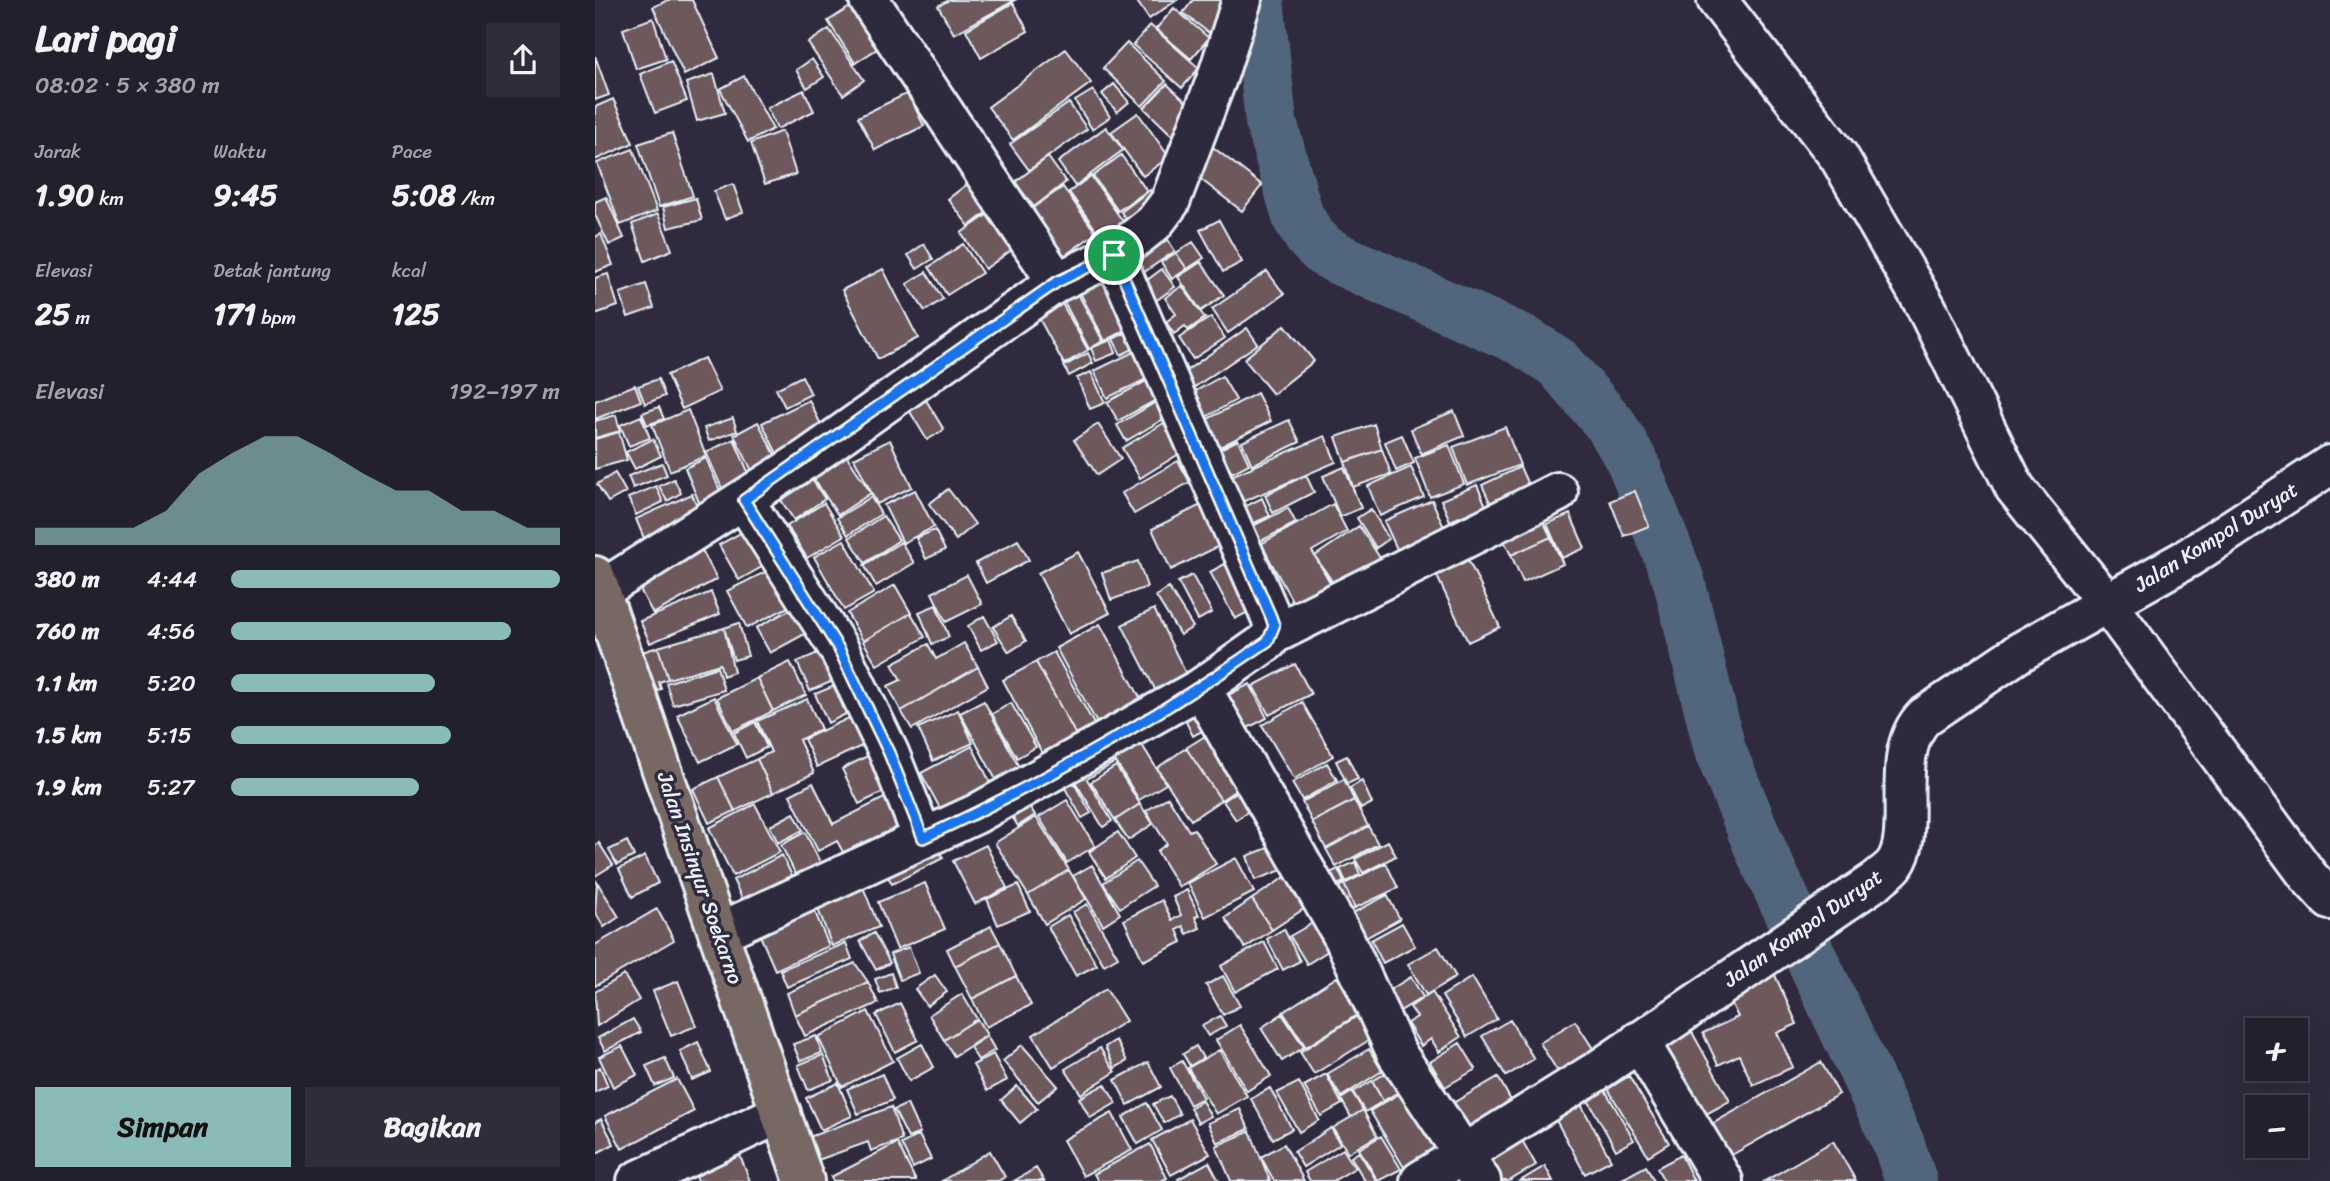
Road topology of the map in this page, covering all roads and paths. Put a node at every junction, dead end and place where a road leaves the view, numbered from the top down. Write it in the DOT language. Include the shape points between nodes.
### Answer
graph roads {
  1 [pos="869,0"];
  2 [pos="1243,0"];
  3 [pos="1717,0"];
  4 [pos="1114,255"];
  5 [pos="1057,282"];
  6 [pos="2330,465"];
  7 [pos="1558,492"];
  8 [pos="744,500"];
  9 [pos="598,584"];
  10 [pos="2107,603"];
  11 [pos="1272,635"];
  12 [pos="1201,688"];
  13 [pos="923,838"];
  14 [pos="2330,900"];
  15 [pos="720,932"];
  16 [pos="1639,1041"];
  17 [pos="781,1113"];
  18 [pos="1472,1167"];
  19 [pos="637,1181"];
  20 [pos="804,1181"];
  21 [pos="1420,1181"];
  22 [pos="1723,1181"];
  1 -- 5 [label="street"];
  2 -- 4 [label="street" via="1170,202 1154,223"];
  3 -- 10 [label="street" via="1839,157 1926,307 2015,488"];
  4 -- 5 [label="street"];
  4 -- 11 [label="street" via="1271,617"];
  5 -- 8 [label="street"];
  6 -- 10 [label="street, Jalan Kompol Duryat" via="2187,558"];
  7 -- 11 [label="street"];
  8 -- 9 [label="street"];
  8 -- 13 [label="street" via="839,649"];
  9 -- 15 [label="main road, Jalan Insinyur Soekarno"];
  10 -- 14 [label="street"];
  10 -- 16 [label="street, Jalan Kompol Duryat" via="1959,691 1911,730 1901,845 1895,864"];
  11 -- 12 [label="street"];
  12 -- 13 [label="street" via="976,814"];
  12 -- 18 [label="street" via="1344,938 1397,1054"];
  13 -- 15 [label="street"];
  15 -- 17 [label="main road, Jalan Insinyur Soekarno"];
  16 -- 18 [label="street, Jalan Kompol Duryat"];
  16 -- 22 [label="street"];
  17 -- 19 [label="street"];
  17 -- 20 [label="main road, Jalan Insinyur Soekarno"];
  18 -- 21 [label="street, Jalan Kompol Duryat"];
}
